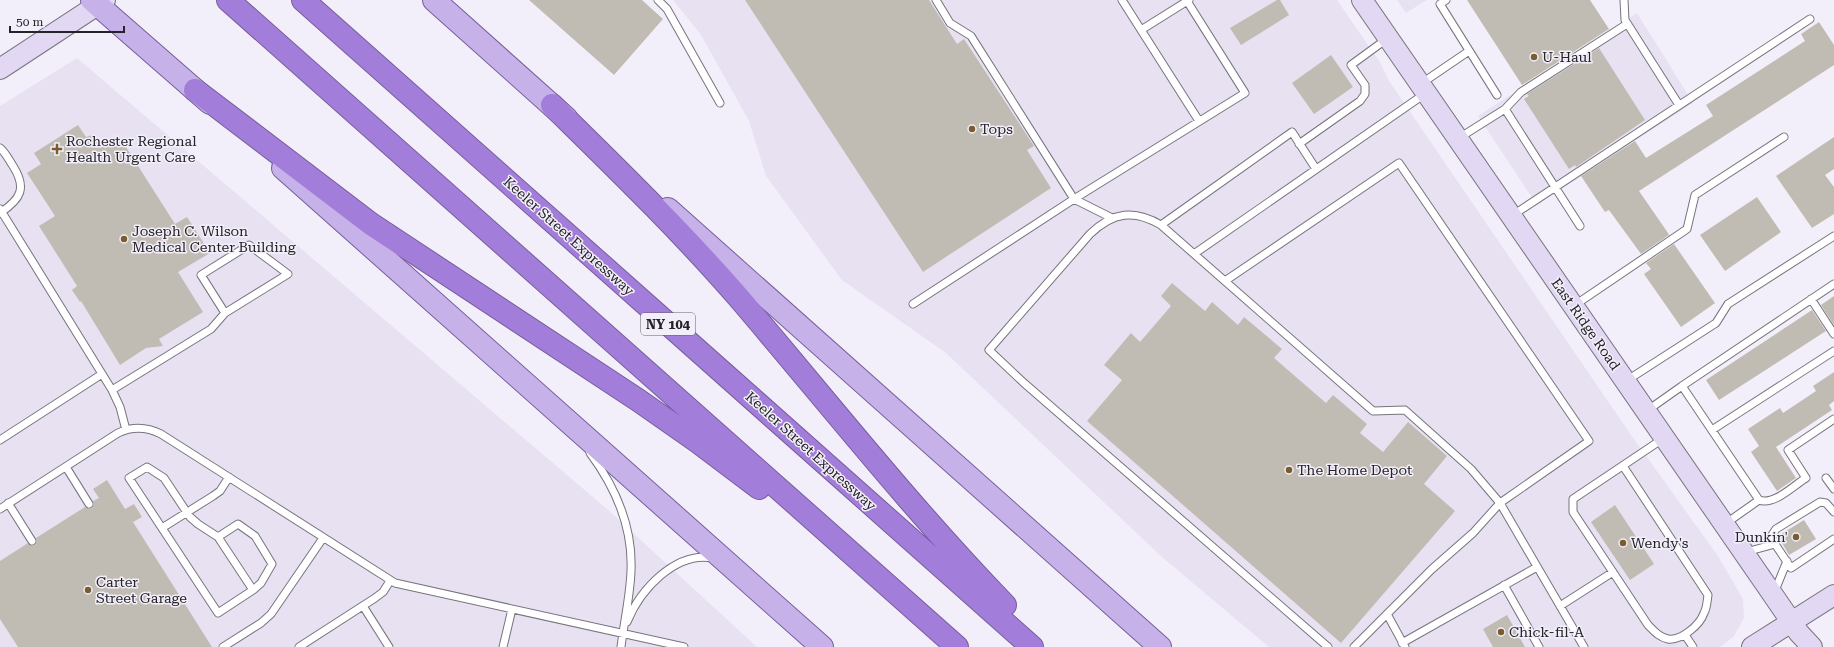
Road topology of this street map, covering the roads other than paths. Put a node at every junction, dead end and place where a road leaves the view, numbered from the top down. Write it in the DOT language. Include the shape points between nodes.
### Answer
graph roads {
  1 [pos="228,0"];
  2 [pos="303,0"];
  3 [pos="434,0"];
  4 [pos="658,0"];
  5 [pos="936,0"];
  6 [pos="1122,0"];
  7 [pos="1362,0"];
  8 [pos="1446,0"];
  9 [pos="1624,0"];
  10 [pos="1188,1"];
  11 [pos="98,2"];
  12 [pos="1810,19"];
  13 [pos="1627,24"];
  14 [pos="1141,30"];
  15 [pos="1388,38"];
  16 [pos="1469,50"];
  17 [pos="0,69"];
  18 [pos="1423,88"];
  19 [pos="195,90"];
  20 [pos="1497,95"];
  21 [pos="720,103"];
  22 [pos="552,105"];
  23 [pos="1679,105"];
  24 [pos="1505,109"];
  25 [pos="1199,121"];
  26 [pos="1784,137"];
  27 [pos="1458,139"];
  28 [pos="1299,144"];
  29 [pos="0,148"];
  30 [pos="1316,169"];
  31 [pos="1555,187"];
  32 [pos="1074,199"];
  33 [pos="1,212"];
  34 [pos="1511,216"];
  35 [pos="1112,218"];
  36 [pos="1161,225"];
  37 [pos="1580,226"];
  38 [pos="1834,236"];
  39 [pos="1194,254"];
  40 [pos="1225,281"];
  41 [pos="1834,284"];
  42 [pos="1812,300"];
  43 [pos="913,304"];
  44 [pos="1573,307"];
  45 [pos="225,313"];
  46 [pos="1834,334"];
  47 [pos="1834,351"];
  48 [pos="102,374"];
  49 [pos="1625,381"];
  50 [pos="1682,386"];
  51 [pos="112,390"];
  52 [pos="1646,411"];
  53 [pos="558,412"];
  54 [pos="1834,419"];
  55 [pos="126,430"];
  56 [pos="1712,430"];
  57 [pos="1664,438"];
  58 [pos="0,440"];
  59 [pos="1623,466"];
  60 [pos="66,467"];
  61 [pos="229,478"];
  62 [pos="1826,478"];
  63 [pos="1834,489"];
  64 [pos="1759,500"];
  65 [pos="1500,503"];
  66 [pos="8,504"];
  67 [pos="89,504"];
  68 [pos="0,509"];
  69 [pos="1834,512"];
  70 [pos="187,513"];
  71 [pos="1724,524"];
  72 [pos="162,528"];
  73 [pos="218,537"];
  74 [pos="323,538"];
  75 [pos="1834,539"];
  76 [pos="32,541"];
  77 [pos="1775,544"];
  78 [pos="1744,553"];
  79 [pos="1786,561"];
  80 [pos="1537,567"];
  81 [pos="734,569"];
  82 [pos="1613,572"];
  83 [pos="390,581"];
  84 [pos="1504,586"];
  85 [pos="253,590"];
  86 [pos="1773,595"];
  87 [pos="1834,595"];
  88 [pos="363,606"];
  89 [pos="1560,606"];
  90 [pos="512,609"];
  91 [pos="1387,614"];
  92 [pos="1792,622"];
  93 [pos="623,634"];
  94 [pos="1685,635"];
  95 [pos="1403,645"];
  96 [pos="224,647"];
  97 [pos="299,647"];
  98 [pos="389,647"];
  99 [pos="503,647"];
  100 [pos="622,647"];
  101 [pos="680,647"];
  102 [pos="822,647"];
  103 [pos="956,647"];
  104 [pos="1032,647"];
  105 [pos="1047,647"];
  106 [pos="1160,647"];
  107 [pos="1328,647"];
  108 [pos="1354,647"];
  109 [pos="1539,647"];
  110 [pos="1584,647"];
  111 [pos="1692,647"];
  112 [pos="1752,647"];
  113 [pos="1812,647"];
  1 -- 103 [label="highway"];
  2 -- 104 [label="highway, Keeler Street Expressway / NY 104"];
  3 -- 22 [label="main road"];
  4 -- 21 [label="lane" via="667,9"];
  5 -- 32 [label="lane" via="950,23 971,36"];
  6 -- 14 [label="lane"];
  7 -- 15 [label="main road, East Ridge Road"];
  8 -- 16 [label="lane" via="1440,4"];
  9 -- 13 [label="lane"];
  10 -- 14 [label="lane"];
  10 -- 25 [label="lane" via="1245,93"];
  11 -- 17 [label="main road"];
  11 -- 19 [label="main road"];
  12 -- 23 [label="lane"];
  13 -- 23 [label="lane"];
  13 -- 24 [label="lane" via="1520,92"];
  14 -- 25 [label="lane"];
  15 -- 18 [label="main road, East Ridge Road"];
  15 -- 28 [label="lane" via="1351,65 1365,85 1365,94 1360,101"];
  16 -- 18 [label="lane"];
  16 -- 20 [label="lane"];
  18 -- 27 [label="main road, East Ridge Road"];
  18 -- 30 [label="lane"];
  19 -- 53 [label="main road"];
  19 -- 103 [label="highway" via="371,224 692,437"];
  22 -- 105 [label="highway" via="652,204 718,275 936,531"];
  22 -- 106 [label="main road"];
  23 -- 31 [label="lane"];
  24 -- 27 [label="lane"];
  24 -- 31 [label="lane"];
  25 -- 32 [label="lane"];
  26 -- 44 [label="lane" via="1695,195 1687,229"];
  27 -- 34 [label="main road, East Ridge Road"];
  28 -- 30 [label="lane"];
  28 -- 36 [label="lane" via="1292,132"];
  29 -- 33 [label="lane" via="18,175 22,186 14,201"];
  30 -- 39 [label="lane"];
  31 -- 34 [label="lane"];
  31 -- 37 [label="lane"];
  32 -- 35 [label="lane"];
  32 -- 43 [label="lane"];
  33 -- 48 [label="lane"];
  34 -- 44 [label="main road, East Ridge Road"];
  35 -- 36 [label="lane" via="1130,214 1144,216"];
  35 -- 107 [label="lane" via="1090,234 989,350"];
  36 -- 39 [label="lane"];
  38 -- 49 [label="lane" via="1728,304 1716,323"];
  39 -- 40 [label="lane"];
  40 -- 65 [label="lane" via="1373,410 1405,410 1471,469"];
  40 -- 65 [label="lane" via="1399,163 1589,441"];
  41 -- 42 [label="lane"];
  42 -- 46 [label="lane"];
  42 -- 50 [label="lane"];
  44 -- 49 [label="main road, East Ridge Road"];
  45 -- 45 [label="lane" via="201,275 213,267 249,245 288,274"];
  45 -- 51 [label="lane" via="210,329"];
  47 -- 56 [label="lane"];
  48 -- 51 [label="lane"];
  48 -- 58 [label="lane"];
  49 -- 52 [label="main road, East Ridge Road"];
  50 -- 52 [label="lane"];
  50 -- 56 [label="lane"];
  51 -- 55 [label="lane"];
  52 -- 57 [label="main road, East Ridge Road"];
  53 -- 81 [label="main road"];
  53 -- 93 [label="lane" via="605,474 616,494 626,525 630,541 631,572"];
  54 -- 64 [label="lane" via="1788,450 1806,478 1772,500"];
  55 -- 60 [label="lane"];
  55 -- 61 [label="lane" via="142,428 156,431"];
  56 -- 64 [label="lane"];
  57 -- 59 [label="lane"];
  57 -- 71 [label="main road, East Ridge Road"];
  59 -- 82 [label="lane" via="1573,499 1573,512"];
  59 -- 94 [label="lane" via="1708,595 1704,613 1695,627"];
  60 -- 66 [label="lane"];
  60 -- 67 [label="lane"];
  61 -- 70 [label="lane" via="220,491"];
  61 -- 74 [label="lane"];
  62 -- 63 [label="lane"];
  64 -- 71 [label="lane"];
  65 -- 80 [label="lane"];
  65 -- 91 [label="lane" via="1473,533"];
  66 -- 68 [label="lane"];
  66 -- 76 [label="lane"];
  69 -- 77 [label="lane" via="1826,503 1820,502 1776,529 1772,535"];
  70 -- 72 [label="lane"];
  70 -- 72 [label="lane" via="164,478 147,467 129,478"];
  70 -- 73 [label="lane"];
  71 -- 78 [label="main road, East Ridge Road"];
  72 -- 85 [label="lane" via="218,613"];
  73 -- 85 [label="lane"];
  73 -- 85 [label="lane" via="238,524 255,536 272,564"];
  74 -- 83 [label="lane"];
  74 -- 96 [label="lane" via="271,614"];
  75 -- 79 [label="lane" via="1791,568"];
  77 -- 78 [label="lane"];
  77 -- 79 [label="lane"];
  78 -- 86 [label="main road, East Ridge Road"];
  79 -- 86 [label="lane"];
  80 -- 84 [label="lane"];
  80 -- 89 [label="lane"];
  81 -- 93 [label="lane" via="707,556 694,557 674,565 639,600"];
  81 -- 102 [label="main road"];
  82 -- 89 [label="lane"];
  82 -- 94 [label="lane" via="1657,635 1669,640"];
  83 -- 88 [label="lane" via="379,595"];
  83 -- 90 [label="lane"];
  84 -- 95 [label="lane"];
  84 -- 109 [label="lane"];
  86 -- 92 [label="main road, East Ridge Road"];
  87 -- 92 [label="main road"];
  88 -- 97 [label="lane"];
  88 -- 98 [label="lane"];
  89 -- 110 [label="lane"];
  90 -- 93 [label="lane"];
  90 -- 99 [label="lane"];
  91 -- 95 [label="lane"];
  91 -- 108 [label="lane"];
  92 -- 112 [label="main road"];
  92 -- 113 [label="main road, East Ridge Road"];
  93 -- 100 [label="lane"];
  93 -- 101 [label="lane"];
  94 -- 111 [label="lane"];
}
